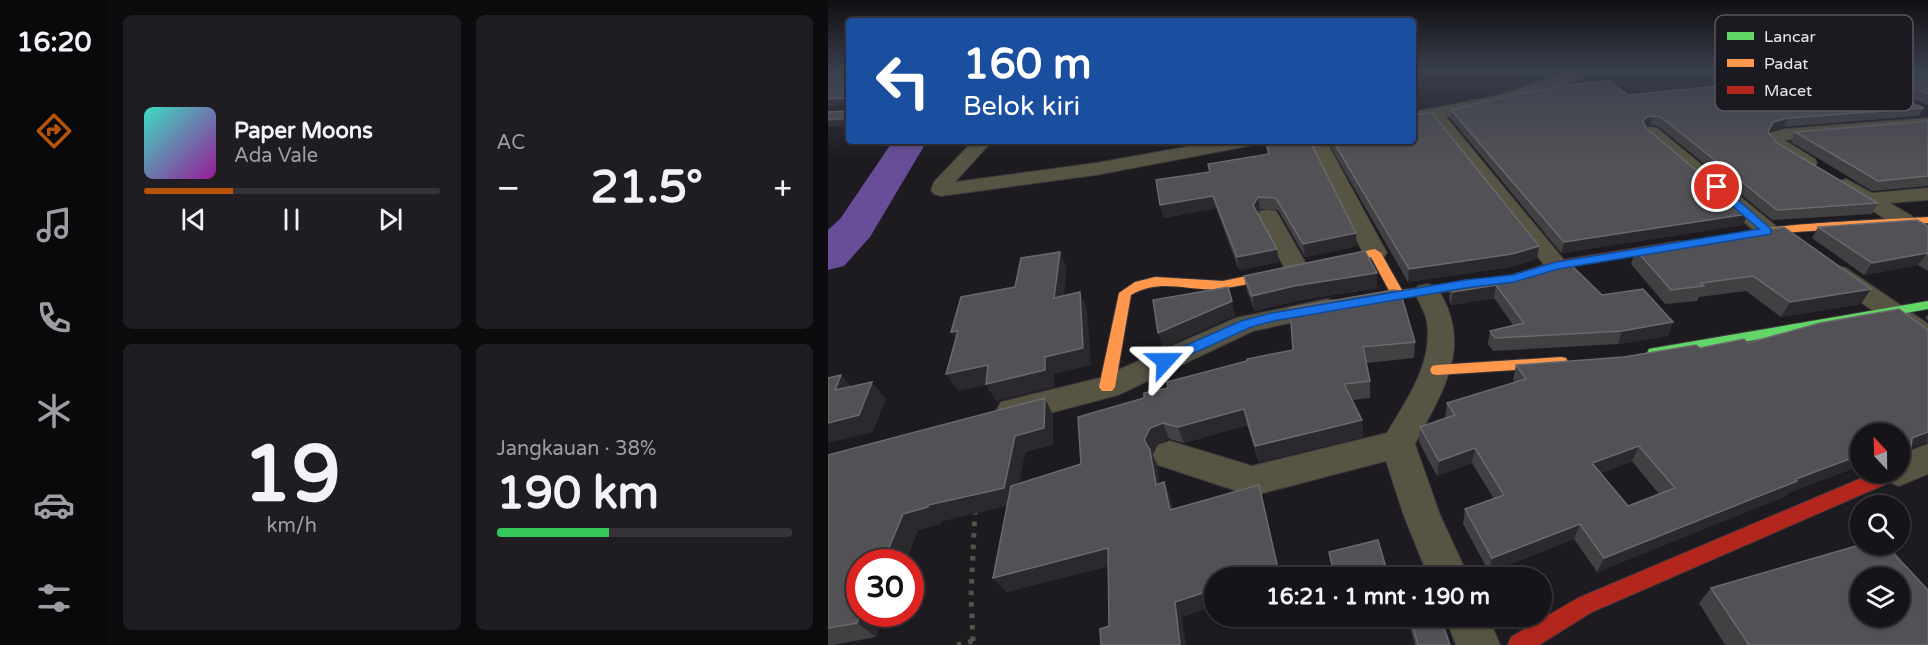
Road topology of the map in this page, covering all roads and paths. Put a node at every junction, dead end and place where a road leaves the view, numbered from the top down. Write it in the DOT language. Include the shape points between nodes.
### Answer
graph roads {
  1 [pos="1488,100"];
  2 [pos="1926,113"];
  3 [pos="1435,114"];
  4 [pos="1416,117"];
  5 [pos="1651,132"];
  6 [pos="981,144"];
  7 [pos="1232,144"];
  8 [pos="1319,144"];
  9 [pos="1928,194"];
  10 [pos="1869,200"];
  11 [pos="1268,216"];
  12 [pos="1928,220"];
  13 [pos="1904,221"];
  14 [pos="1774,231"];
  15 [pos="1726,237"];
  16 [pos="1695,242"];
  17 [pos="1376,253"];
  18 [pos="1556,265"];
  19 [pos="1297,268"];
  20 [pos="1412,294"];
  21 [pos="1928,305"];
  22 [pos="1889,310"];
  23 [pos="1928,337"];
  24 [pos="1641,355"];
  25 [pos="1573,361"];
  26 [pos="1437,370"];
  27 [pos="1107,387"];
  28 [pos="981,419"];
  29 [pos="1398,444"];
  30 [pos="1170,455"];
  31 [pos="1928,458"];
  32 [pos="1910,466"];
  33 [pos="1871,483"];
  34 [pos="976,500"];
  35 [pos="1444,567"];
  36 [pos="1471,627"];
  37 [pos="973,643"];
  38 [pos="957,645"];
  39 [pos="1478,645"];
  40 [pos="1519,645"];
  1 -- 3 [label="street"];
  2 -- 10 [label="street" via="1776,137 1780,147"];
  3 -- 4 [label="street"];
  3 -- 18 [label="street"];
  5 -- 14 [label="street"];
  6 -- 7 [label="street" via="941,190 1096,169"];
  8 -- 17 [label="street"];
  9 -- 10 [label="street"];
  10 -- 13 [label="street"];
  11 -- 19 [label="street"];
  12 -- 13 [label="street"];
  13 -- 14 [label="street"];
  14 -- 15 [label="street"];
  14 -- 22 [label="street" via="1813,254"];
  16 -- 18 [label="street"];
  17 -- 19 [label="street"];
  17 -- 20 [label="street"];
  18 -- 20 [label="street" via="1514,278"];
  19 -- 27 [label="street" via="1223,285 1155,281 1131,288 1125,293"];
  20 -- 26 [label="street" via="1440,321 1442,346"];
  20 -- 27 [label="street" via="1246,324"];
  21 -- 22 [label="street"];
  22 -- 23 [label="street"];
  22 -- 24 [label="street"];
  25 -- 26 [label="street"];
  26 -- 29 [label="street"];
  27 -- 28 [label="street"];
  29 -- 30 [label="street" via="1252,481"];
  29 -- 35 [label="street"];
  31 -- 32 [label="street"];
  33 -- 40 [label="street" via="1585,605"];
  34 -- 37 [label="path"];
  36 -- 39 [label="street"];
  37 -- 38 [label="path"];
}
